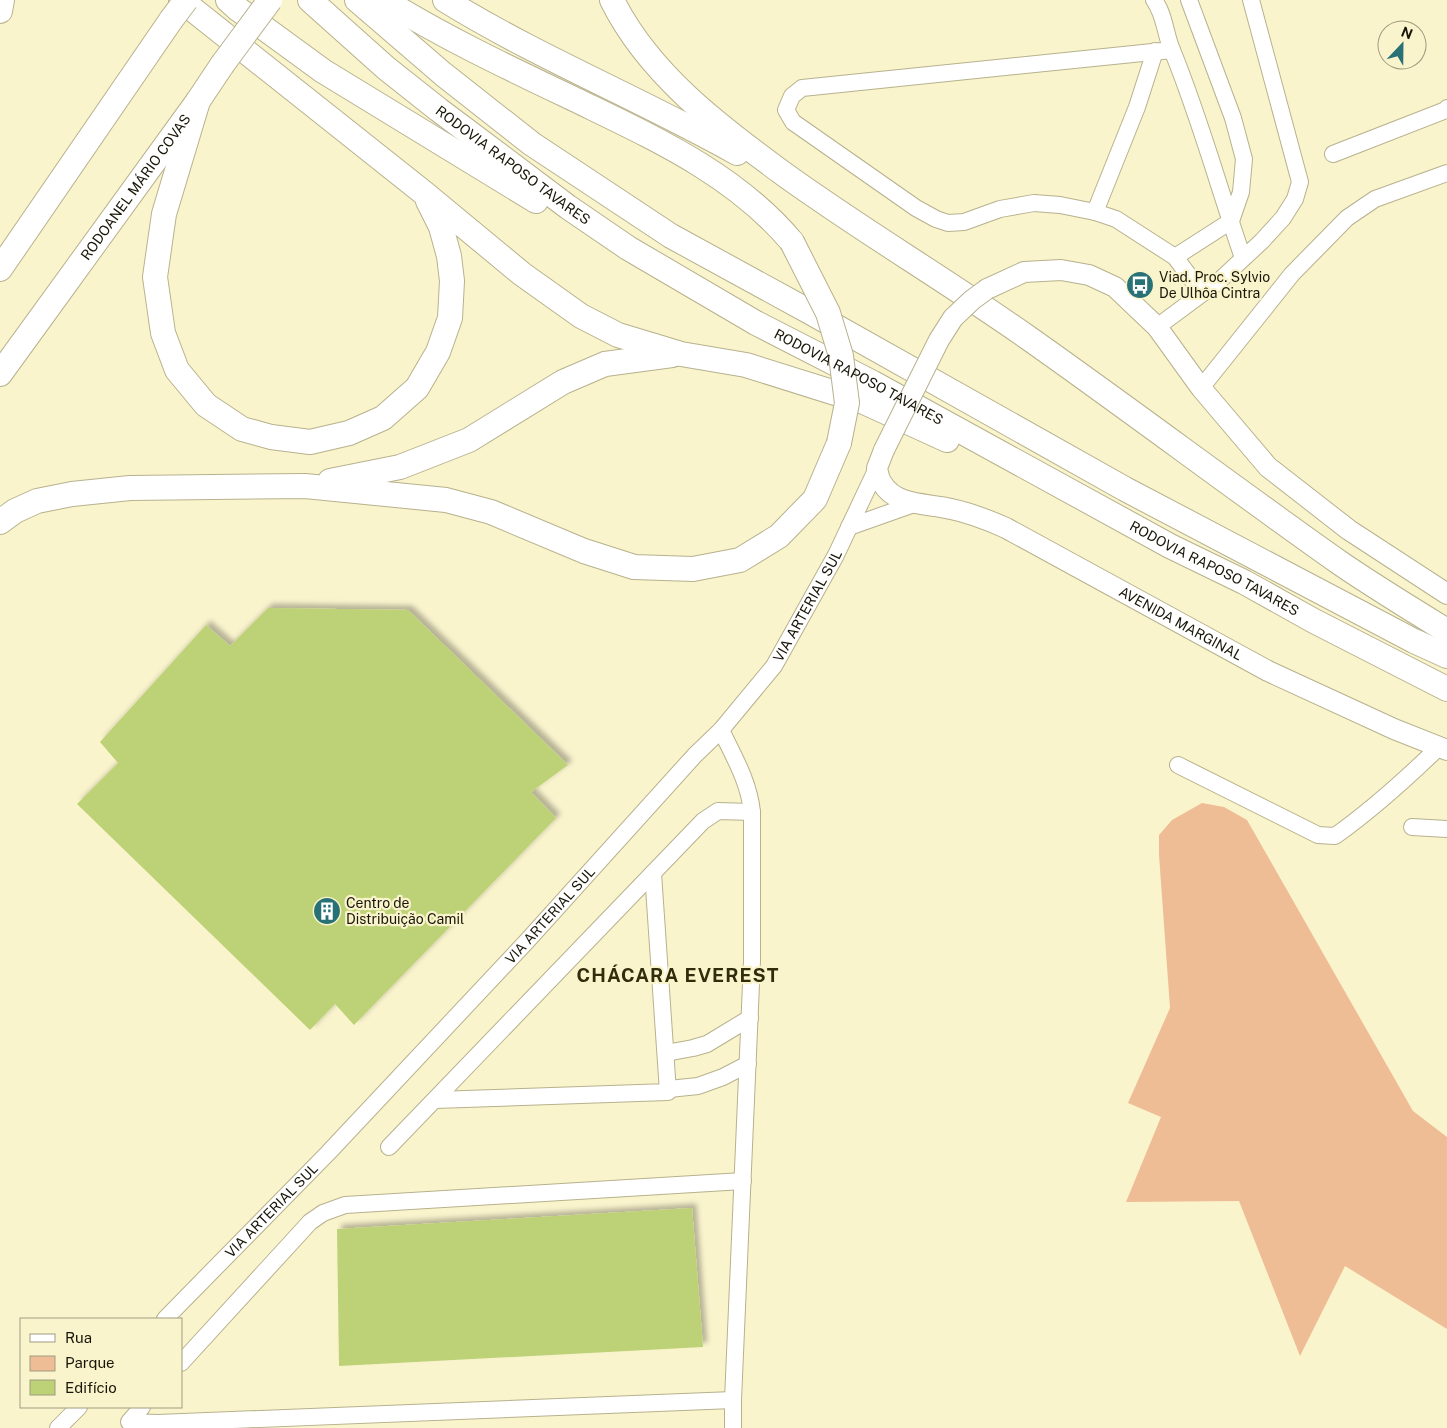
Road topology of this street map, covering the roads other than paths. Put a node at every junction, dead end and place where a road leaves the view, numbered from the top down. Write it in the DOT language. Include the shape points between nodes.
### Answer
graph roads {
  1 [pos="2,0"];
  2 [pos="186,0"];
  3 [pos="228,0"];
  4 [pos="270,0"];
  5 [pos="310,0"];
  6 [pos="357,0"];
  7 [pos="384,0"];
  8 [pos="445,0"];
  9 [pos="612,0"];
  10 [pos="1154,0"];
  11 [pos="1189,0"];
  12 [pos="1251,0"];
  13 [pos="176,10"];
  14 [pos="0,11"];
  15 [pos="1172,50"];
  16 [pos="1155,51"];
  17 [pos="198,101"];
  18 [pos="1446,110"];
  19 [pos="1333,154"];
  20 [pos="1447,173"];
  21 [pos="424,193"];
  22 [pos="827,205"];
  23 [pos="1095,212"];
  24 [pos="1231,221"];
  25 [pos="628,248"];
  26 [pos="1175,257"];
  27 [pos="1243,258"];
  28 [pos="0,269"];
  29 [pos="1202,293"];
  30 [pos="1158,327"];
  31 [pos="681,354"];
  32 [pos="0,374"];
  33 [pos="1201,388"];
  34 [pos="880,459"];
  35 [pos="305,486"];
  36 [pos="914,504"];
  37 [pos="1118,517"];
  38 [pos="0,522"];
  39 [pos="849,527"];
  40 [pos="1447,594"];
  41 [pos="1447,631"];
  42 [pos="1447,656"];
  43 [pos="1447,689"];
  44 [pos="721,730"];
  45 [pos="1443,749"];
  46 [pos="1178,765"];
  47 [pos="752,812"];
  48 [pos="1412,827"];
  49 [pos="1447,829"];
  50 [pos="653,873"];
  51 [pos="750,1018"];
  52 [pos="666,1053"];
  53 [pos="748,1064"];
  54 [pos="669,1089"];
  55 [pos="435,1100"];
  56 [pos="389,1147"];
  57 [pos="743,1181"];
  58 [pos="166,1318"];
  59 [pos="182,1362"];
  60 [pos="733,1400"];
  61 [pos="78,1408"];
  62 [pos="141,1408"];
  63 [pos="127,1425"];
  64 [pos="58,1428"];
  65 [pos="733,1428"];
  1 -- 14 [label="highway"];
  2 -- 13 [label="highway, bridge"];
  3 -- 25 [label="highway" via="323,71 546,208"];
  4 -- 17 [label="highway, RODOANEL MÁRIO COVAS, bridge"];
  5 -- 25 [label="highway, RODOVIA RAPOSO TAVARES" via="386,68 477,140"];
  6 -- 42 [label="highway, RODOVIA RAPOSO TAVARES" via="532,144 671,236 1125,489"];
  7 -- 35 [label="highway, bridge" via="499,63 682,153 755,204 792,242 828,313 842,356 847,403 839,443 815,499 780,536 740,560 693,569 634,568 491,512 446,500"];
  8 -- 22 [label="highway" via="512,40 709,138"];
  9 -- 22 [label="highway" via="652,60 697,107"];
  10 -- 15 [label="street" via="1160,9"];
  11 -- 24 [label="street" via="1233,118 1244,159 1241,192"];
  12 -- 27 [label="street" via="1300,182 1296,199 1283,218"];
  13 -- 21 [label="highway"];
  13 -- 28 [label="highway"];
  15 -- 16 [label="street"];
  15 -- 24 [label="street" via="1183,74"];
  16 -- 23 [label="street"];
  16 -- 23 [label="street" via="802,88 792,96 786,110 793,122 908,202 948,223 964,222 1000,209 1034,203 1060,204"];
  17 -- 21 [label="highway" via="164,214 156,286 163,333 177,370 206,405 242,429 310,442 349,433 383,418 417,388 438,352 450,318 452,281 441,227"];
  17 -- 32 [label="highway, RODOANEL MÁRIO COVAS"];
  18 -- 19 [label="street"];
  20 -- 33 [label="street" via="1375,199 1347,218 1292,274"];
  21 -- 31 [label="highway" via="522,274 581,316 618,335"];
  22 -- 41 [label="highway" via="1024,335 1342,564"];
  23 -- 26 [label="street" via="1116,219"];
  24 -- 26 [label="street"];
  24 -- 27 [label="street"];
  25 -- 37 [label="highway, RODOVIA RAPOSO TAVARES" via="756,323"];
  26 -- 29 [label="street"];
  27 -- 29 [label="street"];
  29 -- 30 [label="street"];
  30 -- 33 [label="main road"];
  30 -- 34 [label="main road, bridge" via="1115,287 1089,274 1061,270 1024,272 987,289 953,318 939,340"];
  31 -- 35 [label="highway" via="605,364 563,382 469,440 400,467"];
  31 -- 37 [label="highway" via="746,365 864,402"];
  33 -- 40 [label="main road" via="1268,467 1349,530"];
  34 -- 36 [label="main road, AVENIDA MARGINAL" via="882,483 896,496"];
  34 -- 39 [label="street, VIA ARTERIAL SUL"];
  35 -- 38 [label="highway" via="130,488 72,494 37,501"];
  36 -- 39 [label="street, AVENIDA MARGINAL"];
  36 -- 45 [label="main road, AVENIDA MARGINAL" via="976,515 1006,528 1268,671 1394,730"];
  37 -- 43 [label="highway, RODOVIA RAPOSO TAVARES"];
  39 -- 44 [label="street, VIA ARTERIAL SUL" via="774,666"];
  44 -- 47 [label="street" via="746,784"];
  44 -- 58 [label="street, VIA ARTERIAL SUL" via="328,1153"];
  45 -- 46 [label="street" via="1335,836 1318,835"];
  47 -- 50 [label="street" via="718,810"];
  47 -- 51 [label="street"];
  48 -- 49 [label="street"];
  50 -- 52 [label="street"];
  50 -- 55 [label="street"];
  51 -- 52 [label="street" via="707,1044"];
  51 -- 53 [label="street"];
  52 -- 54 [label="street"];
  53 -- 54 [label="street" via="698,1086"];
  53 -- 57 [label="street"];
  54 -- 55 [label="street" via="668,1092"];
  55 -- 56 [label="street"];
  57 -- 59 [label="street" via="336,1207 310,1222"];
  57 -- 60 [label="street"];
  60 -- 63 [label="street"];
  60 -- 65 [label="street"];
  61 -- 64 [label="street"];
  62 -- 63 [label="street"];
}
